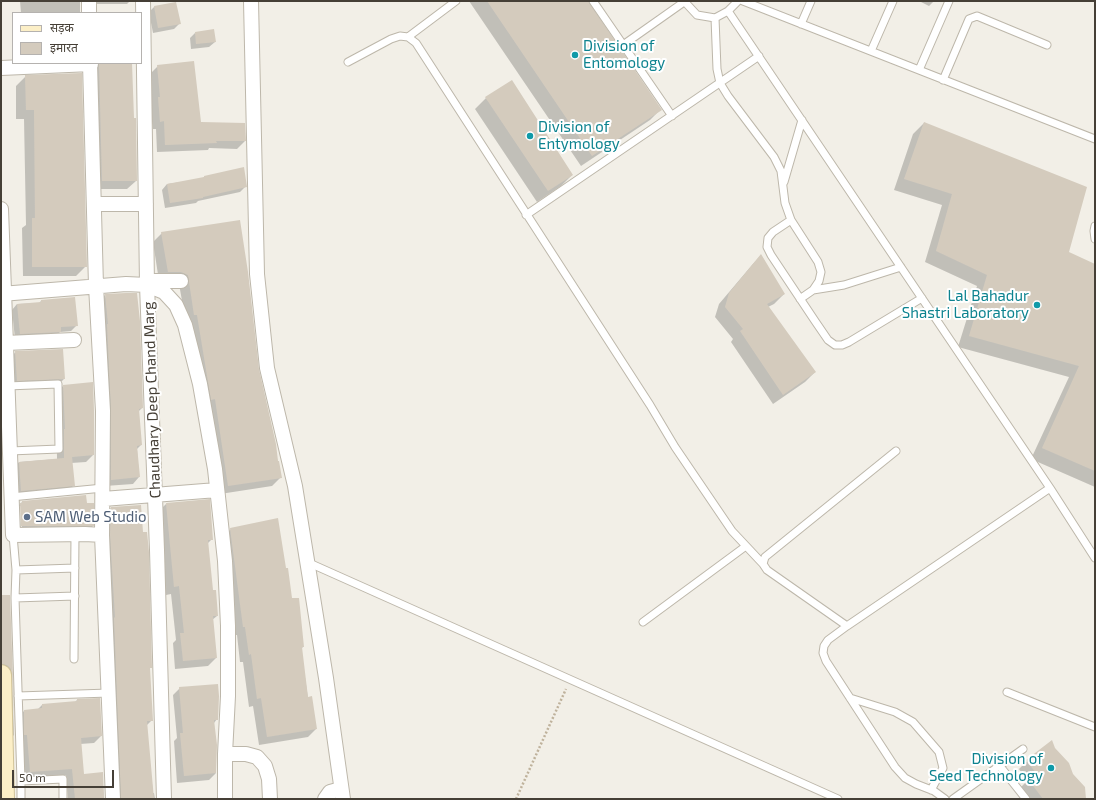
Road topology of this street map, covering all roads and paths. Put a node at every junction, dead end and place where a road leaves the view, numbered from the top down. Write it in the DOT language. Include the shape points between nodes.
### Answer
graph roads {
  1 [pos="89,1"];
  2 [pos="144,1"];
  3 [pos="251,1"];
  4 [pos="456,1"];
  5 [pos="593,1"];
  6 [pos="684,1"];
  7 [pos="738,1"];
  8 [pos="743,1"];
  9 [pos="811,1"];
  10 [pos="894,1"];
  11 [pos="947,2"];
  12 [pos="728,11"];
  13 [pos="89,12"];
  14 [pos="715,18"];
  15 [pos="142,21"];
  16 [pos="801,24"];
  17 [pos="408,37"];
  18 [pos="623,44"];
  19 [pos="1047,45"];
  20 [pos="871,51"];
  21 [pos="759,56"];
  22 [pos="348,62"];
  23 [pos="72,64"];
  24 [pos="90,64"];
  25 [pos="1,68"];
  26 [pos="919,70"];
  27 [pos="943,80"];
  28 [pos="720,83"];
  29 [pos="672,116"];
  30 [pos="802,120"];
  31 [pos="1095,138"];
  32 [pos="783,186"];
  33 [pos="94,204"];
  34 [pos="146,204"];
  35 [pos="1,209"];
  36 [pos="526,215"];
  37 [pos="791,220"];
  38 [pos="1095,226"];
  39 [pos="1095,240"];
  40 [pos="901,267"];
  41 [pos="181,281"];
  42 [pos="147,283"];
  43 [pos="96,286"];
  44 [pos="813,290"];
  45 [pos="2,294"];
  46 [pos="922,298"];
  47 [pos="800,299"];
  48 [pos="74,340"];
  49 [pos="6,342"];
  50 [pos="7,386"];
  51 [pos="10,451"];
  52 [pos="896,451"];
  53 [pos="1050,488"];
  54 [pos="217,490"];
  55 [pos="103,494"];
  56 [pos="155,494"];
  57 [pos="11,497"];
  58 [pos="75,534"];
  59 [pos="13,535"];
  60 [pos="102,535"];
  61 [pos="746,546"];
  62 [pos="1095,558"];
  63 [pos="307,562"];
  64 [pos="763,564"];
  65 [pos="75,568"];
  66 [pos="16,570"];
  67 [pos="75,596"];
  68 [pos="15,598"];
  69 [pos="643,622"];
  70 [pos="847,626"];
  71 [pos="74,659"];
  72 [pos="1,675"];
  73 [pos="570,679"];
  74 [pos="1007,692"];
  75 [pos="109,693"];
  76 [pos="18,696"];
  77 [pos="850,698"];
  78 [pos="1095,727"];
  79 [pos="1024,749"];
  80 [pos="225,754"];
  81 [pos="999,765"];
  82 [pos="21,781"];
  83 [pos="931,790"];
  84 [pos="342,794"];
  85 [pos="4,799"];
  86 [pos="21,799"];
  87 [pos="63,799"];
  88 [pos="113,799"];
  89 [pos="164,799"];
  90 [pos="225,799"];
  91 [pos="270,799"];
  92 [pos="325,799"];
  93 [pos="516,799"];
  94 [pos="838,799"];
  95 [pos="945,799"];
  96 [pos="953,799"];
  97 [pos="1026,799"];
  1 -- 13 [label="street"];
  2 -- 15 [label="street, Chaudhary Deep Chand Marg"];
  3 -- 63 [label="street" via="257,274 267,368 295,486"];
  4 -- 17 [label="lane"];
  5 -- 18 [label="lane"];
  6 -- 14 [label="lane" via="697,15"];
  6 -- 18 [label="lane"];
  7 -- 12 [label="lane"];
  8 -- 16 [label="lane"];
  9 -- 16 [label="lane"];
  10 -- 20 [label="lane"];
  11 -- 26 [label="lane"];
  12 -- 14 [label="lane"];
  12 -- 21 [label="lane"];
  14 -- 28 [label="lane"];
  15 -- 34 [label="street, Chaudhary Deep Chand Marg"];
  16 -- 20 [label="lane"];
  17 -- 22 [label="lane" via="391,39"];
  17 -- 36 [label="lane" via="416,43"];
  18 -- 29 [label="lane"];
  19 -- 27 [label="lane" via="977,16 969,19"];
  20 -- 26 [label="lane"];
  21 -- 28 [label="lane"];
  21 -- 30 [label="lane"];
  23 -- 25 [label="street"];
  24 -- 33 [label="street"];
  26 -- 27 [label="lane"];
  27 -- 31 [label="lane"];
  28 -- 29 [label="lane"];
  28 -- 32 [label="lane" via="774,158 781,171"];
  29 -- 36 [label="lane"];
  30 -- 32 [label="lane"];
  30 -- 40 [label="lane"];
  32 -- 37 [label="lane"];
  33 -- 34 [label="street"];
  33 -- 43 [label="street"];
  34 -- 42 [label="street, Chaudhary Deep Chand Marg"];
  35 -- 45 [label="street"];
  36 -- 61 [label="lane" via="674,446 732,531"];
  37 -- 44 [label="lane" via="818,262 821,272"];
  37 -- 47 [label="lane" via="773,232 768,238 767,247"];
  38 -- 39 [label="lane"];
  40 -- 44 [label="lane" via="844,285"];
  40 -- 46 [label="lane"];
  41 -- 42 [label="street"];
  42 -- 43 [label="street"];
  42 -- 54 [label="street" via="164,292 176,304 185,325 200,384"];
  42 -- 56 [label="street, Chaudhary Deep Chand Marg"];
  43 -- 45 [label="street"];
  43 -- 55 [label="street" via="104,411"];
  44 -- 47 [label="lane"];
  45 -- 49 [label="street"];
  46 -- 47 [label="lane" via="842,345 835,345 828,340"];
  46 -- 53 [label="lane"];
  48 -- 49 [label="street"];
  49 -- 50 [label="street"];
  50 -- 51 [label="street"];
  50 -- 51 [label="lane" via="58,384 59,449"];
  51 -- 57 [label="street"];
  52 -- 64 [label="lane" via="765,557"];
  53 -- 62 [label="lane"];
  53 -- 70 [label="lane"];
  54 -- 56 [label="street"];
  54 -- 80 [label="street" via="225,561 228,626"];
  55 -- 56 [label="street"];
  55 -- 57 [label="lane"];
  55 -- 60 [label="street"];
  56 -- 89 [label="street, Chaudhary Deep Chand Marg"];
  57 -- 59 [label="street"];
  58 -- 59 [label="street"];
  58 -- 60 [label="street"];
  58 -- 65 [label="lane"];
  59 -- 66 [label="lane"];
  60 -- 75 [label="street"];
  61 -- 64 [label="lane"];
  61 -- 69 [label="lane"];
  63 -- 73 [label="lane"];
  63 -- 84 [label="street"];
  64 -- 70 [label="lane" via="767,570"];
  65 -- 66 [label="lane"];
  65 -- 67 [label="lane"];
  66 -- 68 [label="lane"];
  67 -- 68 [label="lane"];
  67 -- 71 [label="lane"];
  68 -- 76 [label="lane"];
  70 -- 77 [label="lane" via="828,640 823,653"];
  72 -- 85 [label="main road"];
  73 -- 93 [label="path"];
  73 -- 94 [label="lane"];
  74 -- 78 [label="lane"];
  75 -- 76 [label="lane"];
  75 -- 88 [label="street"];
  76 -- 82 [label="lane"];
  77 -- 83 [label="lane" via="895,767 905,778"];
  77 -- 83 [label="lane" via="895,712 913,722 939,752 943,768"];
  79 -- 81 [label="lane"];
  80 -- 90 [label="street"];
  80 -- 91 [label="street" via="257,757 265,766 269,779"];
  81 -- 96 [label="lane"];
  81 -- 97 [label="lane"];
  82 -- 86 [label="lane"];
  82 -- 87 [label="lane" via="63,779"];
  83 -- 95 [label="lane"];
  84 -- 92 [label="street" via="330,792"];
}
